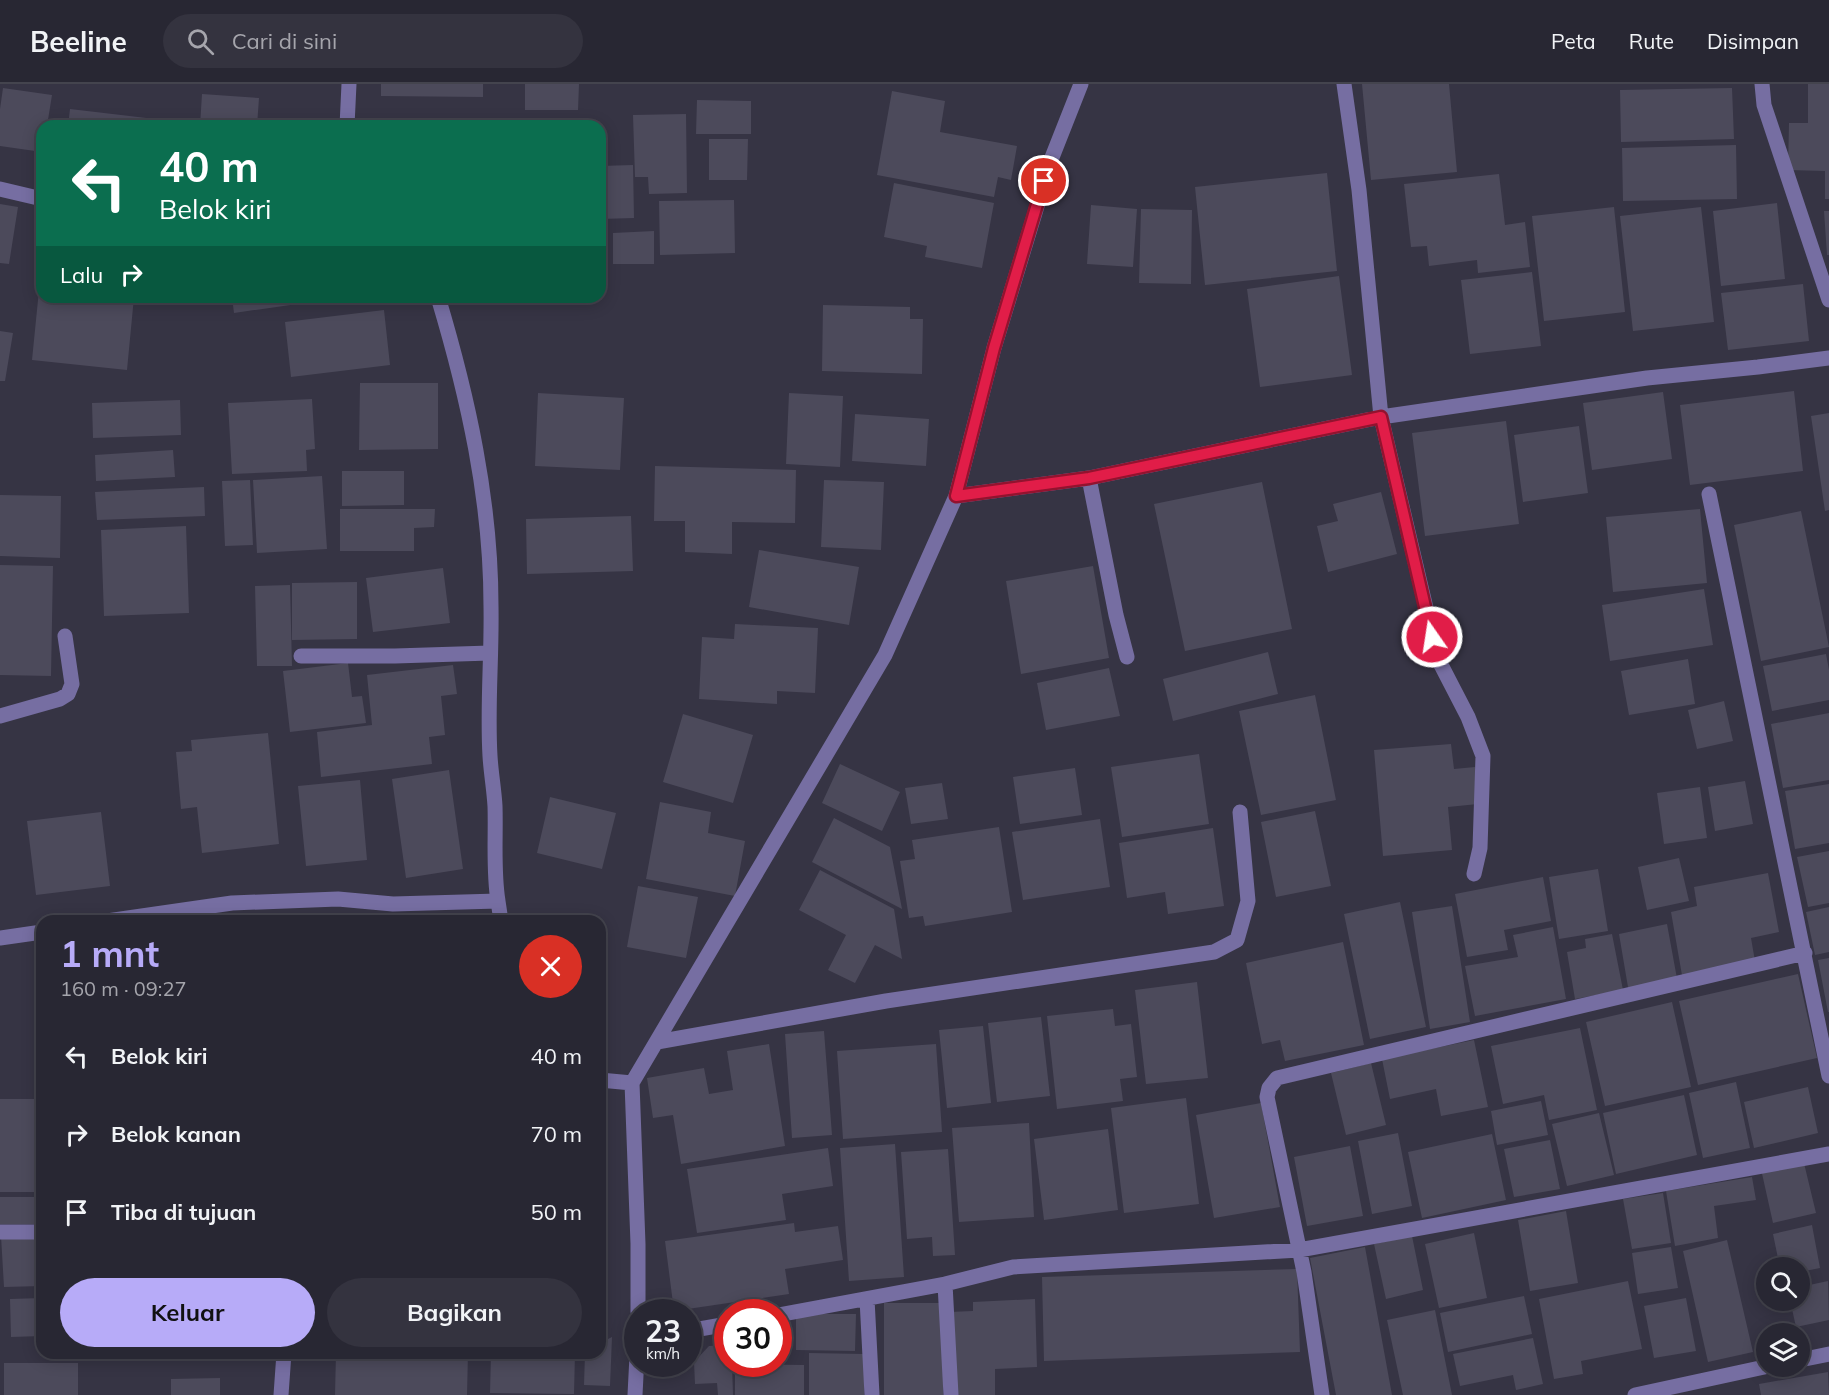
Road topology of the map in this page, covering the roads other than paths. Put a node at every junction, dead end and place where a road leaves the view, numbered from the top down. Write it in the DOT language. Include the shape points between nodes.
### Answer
graph roads {
  1 [pos="349,84"];
  2 [pos="1081,84"];
  3 [pos="1344,84"];
  4 [pos="1762,84"];
  5 [pos="347,120"];
  6 [pos="0,189"];
  7 [pos="36,198"];
  8 [pos="1829,300"];
  9 [pos="440,303"];
  10 [pos="1829,358"];
  11 [pos="1381,417"];
  12 [pos="1089,478"];
  13 [pos="1709,494"];
  14 [pos="956,496"];
  15 [pos="65,636"];
  16 [pos="490,653"];
  17 [pos="301,656"];
  18 [pos="1127,657"];
  19 [pos="0,716"];
  20 [pos="1240,812"];
  21 [pos="1474,874"];
  22 [pos="498,901"];
  23 [pos="149,915"];
  24 [pos="500,915"];
  25 [pos="36,933"];
  26 [pos="0,938"];
  27 [pos="1805,953"];
  28 [pos="657,1042"];
  29 [pos="1829,1077"];
  30 [pos="606,1081"];
  31 [pos="632,1083"];
  32 [pos="1829,1154"];
  33 [pos="0,1232"];
  34 [pos="36,1232"];
  35 [pos="1299,1250"];
  36 [pos="945,1284"];
  37 [pos="638,1299"];
  38 [pos="867,1299"];
  39 [pos="792,1312"];
  40 [pos="1829,1354"];
  41 [pos="1810,1358"];
  42 [pos="284,1359"];
  43 [pos="1756,1369"];
  44 [pos="636,1377"];
  45 [pos="281,1395"];
  46 [pos="635,1395"];
  47 [pos="872,1395"];
  48 [pos="951,1395"];
  49 [pos="1322,1395"];
  50 [pos="1635,1395"];
  1 -- 5 [label="street"];
  2 -- 14 [label="street" via="1051,160 997,337"];
  3 -- 11 [label="street" via="1359,190"];
  4 -- 8 [label="street" via="1764,105"];
  6 -- 7 [label="street"];
  9 -- 16 [label="street" via="459,369 479,466 490,576"];
  10 -- 11 [label="street" via="1647,378"];
  11 -- 12 [label="street"];
  11 -- 21 [label="street" via="1438,658 1483,756 1480,848"];
  12 -- 14 [label="street"];
  12 -- 18 [label="street"];
  13 -- 27 [label="street"];
  14 -- 28 [label="street" via="885,655"];
  15 -- 19 [label="street" via="72,684 68,694"];
  16 -- 17 [label="street"];
  16 -- 22 [label="street" via="490,756"];
  20 -- 28 [label="street" via="1248,901 1237,940 1214,952 886,1001"];
  22 -- 23 [label="street" via="393,904 338,899 232,903"];
  22 -- 24 [label="street"];
  25 -- 26 [label="street"];
  27 -- 29 [label="street"];
  27 -- 35 [label="street" via="1277,1078 1267,1097"];
  28 -- 31 [label="street"];
  30 -- 31 [label="street"];
  31 -- 37 [label="street"];
  32 -- 35 [label="street"];
  33 -- 34 [label="street"];
  35 -- 36 [label="street" via="1013,1267"];
  35 -- 49 [label="street"];
  36 -- 38 [label="street"];
  36 -- 48 [label="street"];
  38 -- 39 [label="street"];
  38 -- 47 [label="street"];
  40 -- 41 [label="street"];
  42 -- 45 [label="street"];
  43 -- 50 [label="street"];
  44 -- 46 [label="street"];
}
